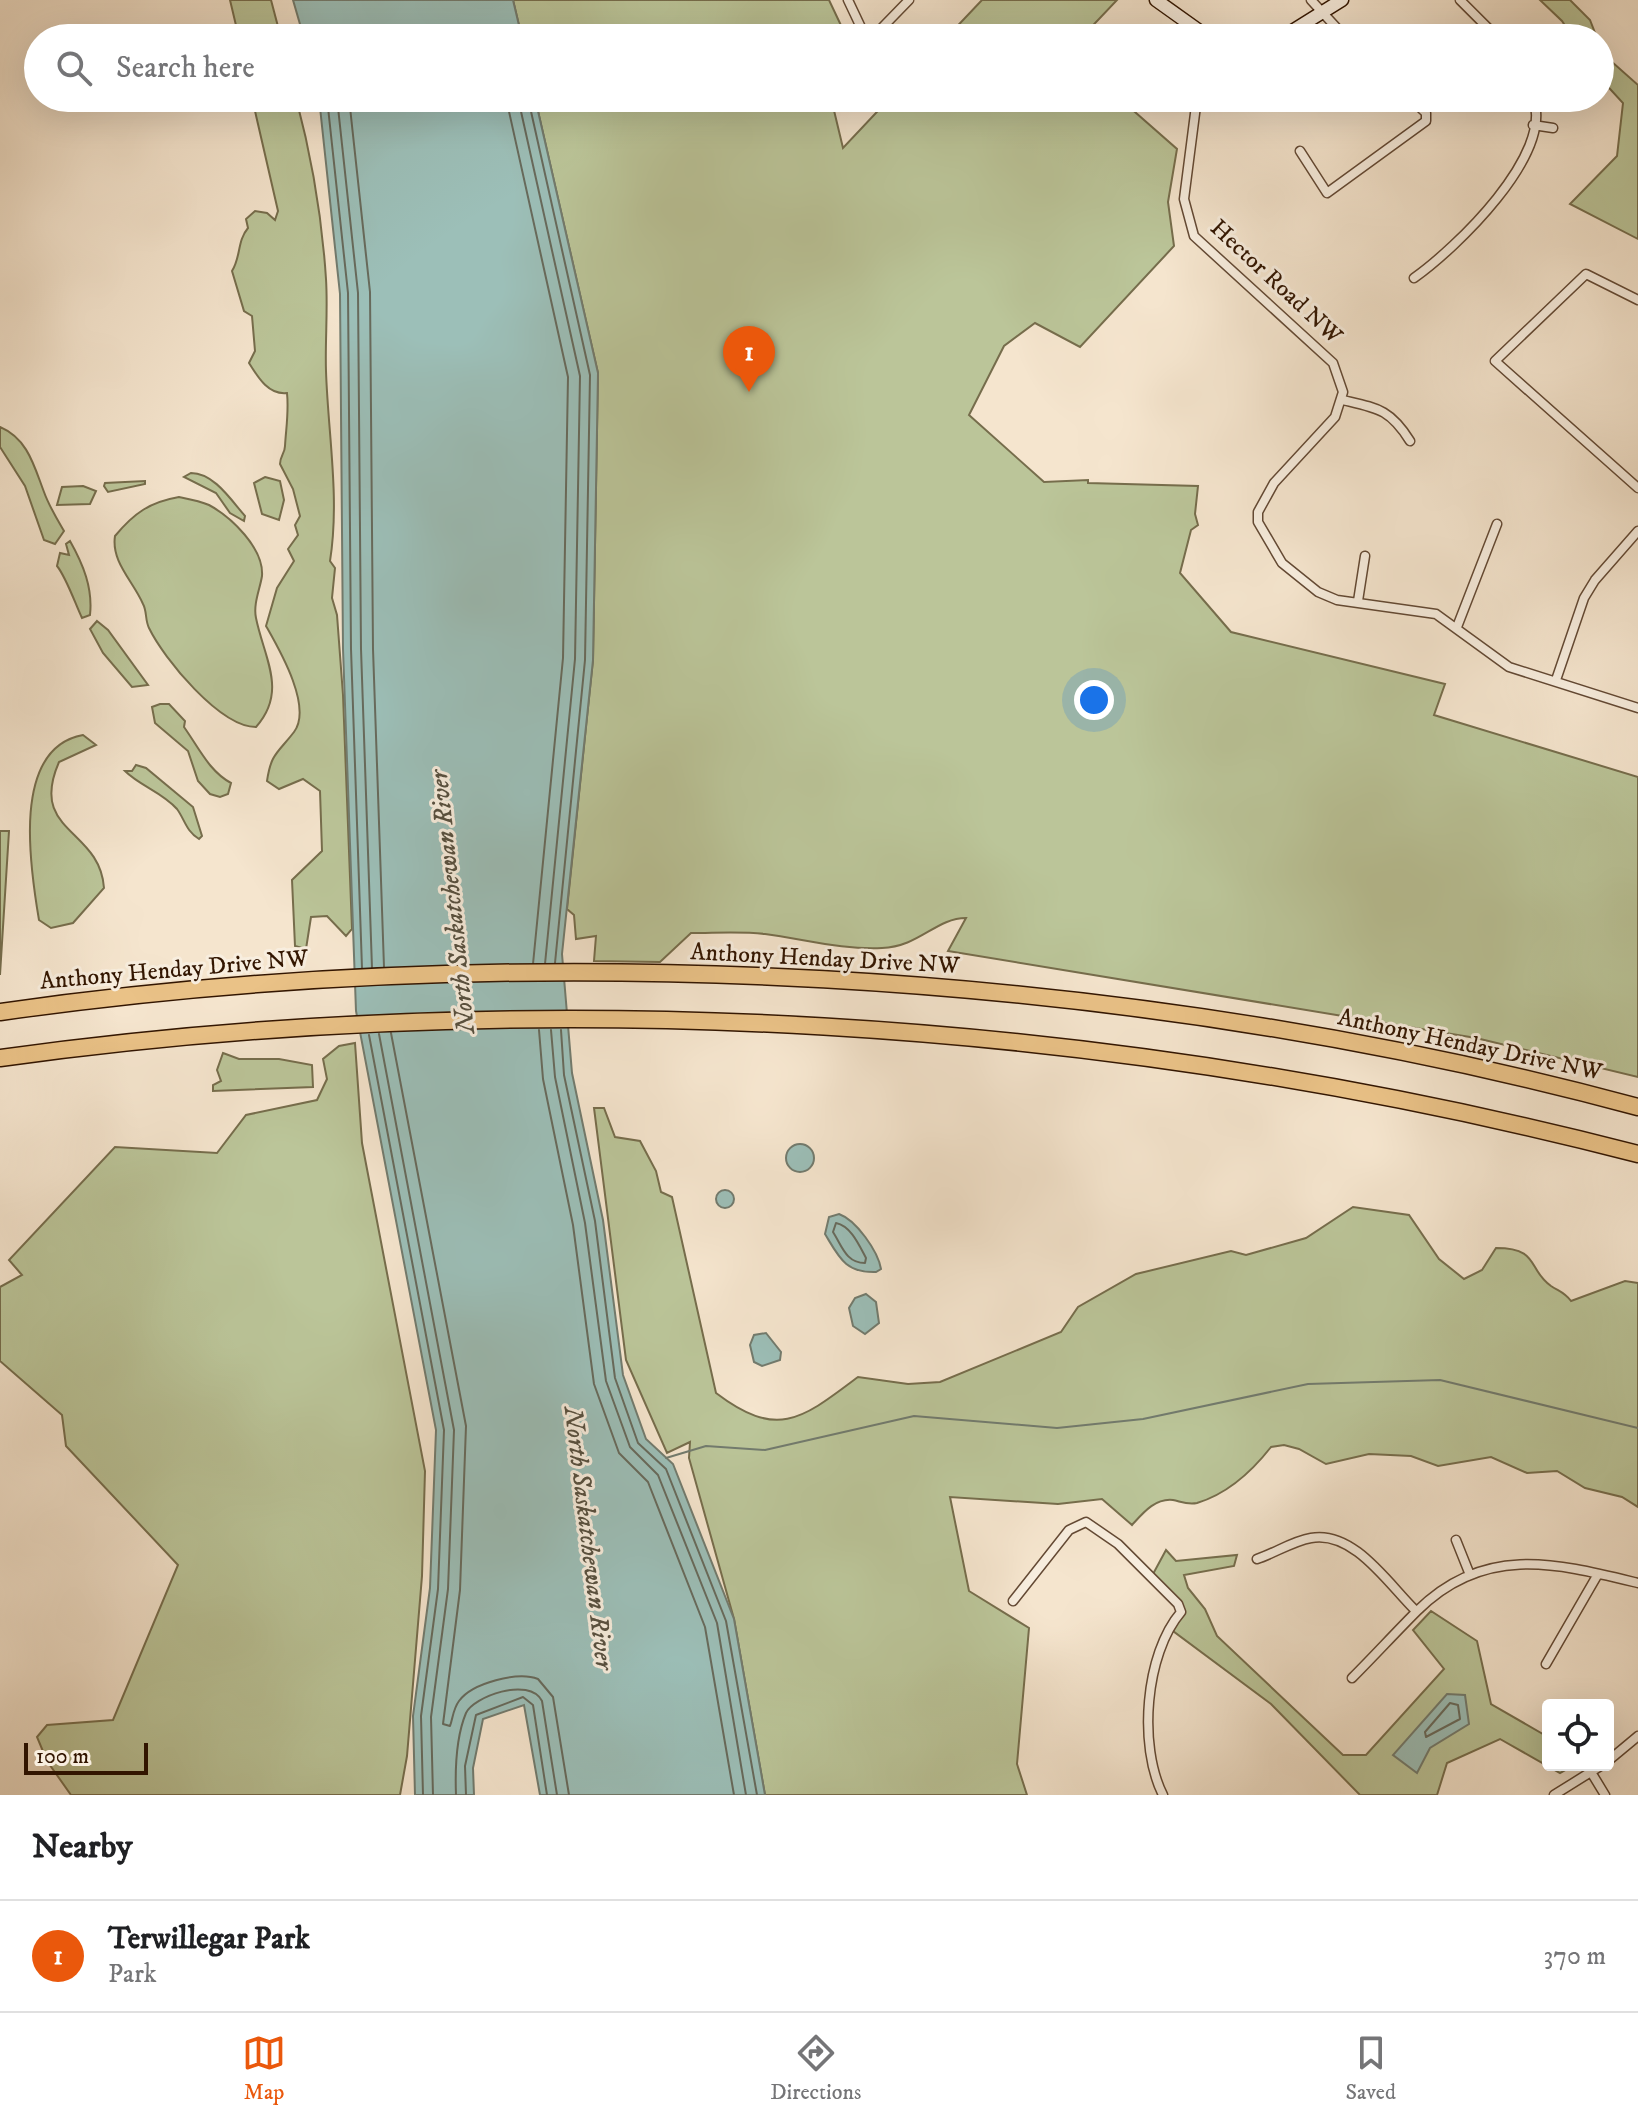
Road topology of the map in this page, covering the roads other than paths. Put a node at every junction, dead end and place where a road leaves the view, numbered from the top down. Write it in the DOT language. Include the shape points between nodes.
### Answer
graph roads {
  1 [pos="848,0"];
  2 [pos="909,0"];
  3 [pos="1156,0"];
  4 [pos="1311,0"];
  5 [pos="1342,0"];
  6 [pos="1460,0"];
  7 [pos="1322,15"];
  8 [pos="861,24"];
  9 [pos="884,24"];
  10 [pos="1188,24"];
  11 [pos="1306,24"];
  12 [pos="1331,24"];
  13 [pos="1484,24"];
  14 [pos="1195,112"];
  15 [pos="1425,112"];
  16 [pos="1535,112"];
  17 [pos="1533,125"];
  18 [pos="1553,128"];
  19 [pos="1300,151"];
  20 [pos="1414,278"];
  21 [pos="1638,300"];
  22 [pos="1343,400"];
  23 [pos="1410,441"];
  24 [pos="1638,488"];
  25 [pos="1497,524"];
  26 [pos="1638,531"];
  27 [pos="1365,556"];
  28 [pos="1358,601"];
  29 [pos="1457,627"];
  30 [pos="1556,680"];
  31 [pos="1638,708"];
  32 [pos="0,1012"];
  33 [pos="0,1058"];
  34 [pos="1638,1107"];
  35 [pos="1638,1154"];
  36 [pos="1456,1540"];
  37 [pos="1257,1559"];
  38 [pos="1598,1574"];
  39 [pos="1470,1575"];
  40 [pos="1638,1583"];
  41 [pos="1013,1601"];
  42 [pos="1416,1611"];
  43 [pos="1546,1664"];
  44 [pos="1352,1678"];
  45 [pos="1638,1736"];
  46 [pos="1614,1756"];
  47 [pos="1591,1772"];
  48 [pos="1163,1795"];
  49 [pos="1554,1795"];
  50 [pos="1605,1795"];
  1 -- 8 [label="street"];
  2 -- 9 [label="street"];
  3 -- 10 [label="street"];
  4 -- 7 [label="street"];
  5 -- 7 [label="street"];
  6 -- 13 [label="street"];
  7 -- 11 [label="street"];
  7 -- 12 [label="street"];
  14 -- 22 [label="street, Hector Road NW" via="1184,199 1194,236 1333,363"];
  15 -- 19 [label="street" via="1426,121 1327,193"];
  16 -- 17 [label="street"];
  17 -- 18 [label="street"];
  17 -- 20 [label="street" via="1525,159 1508,186"];
  21 -- 24 [label="street" via="1586,274 1495,361"];
  22 -- 23 [label="street" via="1380,409 1396,419"];
  22 -- 28 [label="street" via="1324,432 1261,501 1258,522 1270,547 1300,581 1337,600"];
  25 -- 29 [label="street"];
  26 -- 30 [label="street" via="1584,598"];
  27 -- 28 [label="street"];
  28 -- 29 [label="street" via="1436,614"];
  29 -- 30 [label="street" via="1509,667"];
  30 -- 31 [label="street"];
  32 -- 34 [label="highway, Anthony Henday Drive NW" via="210,989 451,975 696,975 900,986 1178,1016 1388,1050"];
  33 -- 35 [label="highway" via="211,1036 458,1022 700,1023 936,1036 1266,1075 1489,1118"];
  36 -- 39 [label="street"];
  37 -- 42 [label="street" via="1307,1538 1338,1540 1355,1550"];
  38 -- 39 [label="street" via="1518,1563"];
  38 -- 40 [label="street"];
  38 -- 43 [label="street"];
  39 -- 42 [label="street"];
  41 -- 48 [label="street" via="1069,1530 1081,1524 1094,1524 1172,1597 1181,1612 1154,1660 1149,1755"];
  42 -- 44 [label="street"];
  45 -- 46 [label="street"];
  47 -- 49 [label="street"];
  47 -- 50 [label="street"];
}
